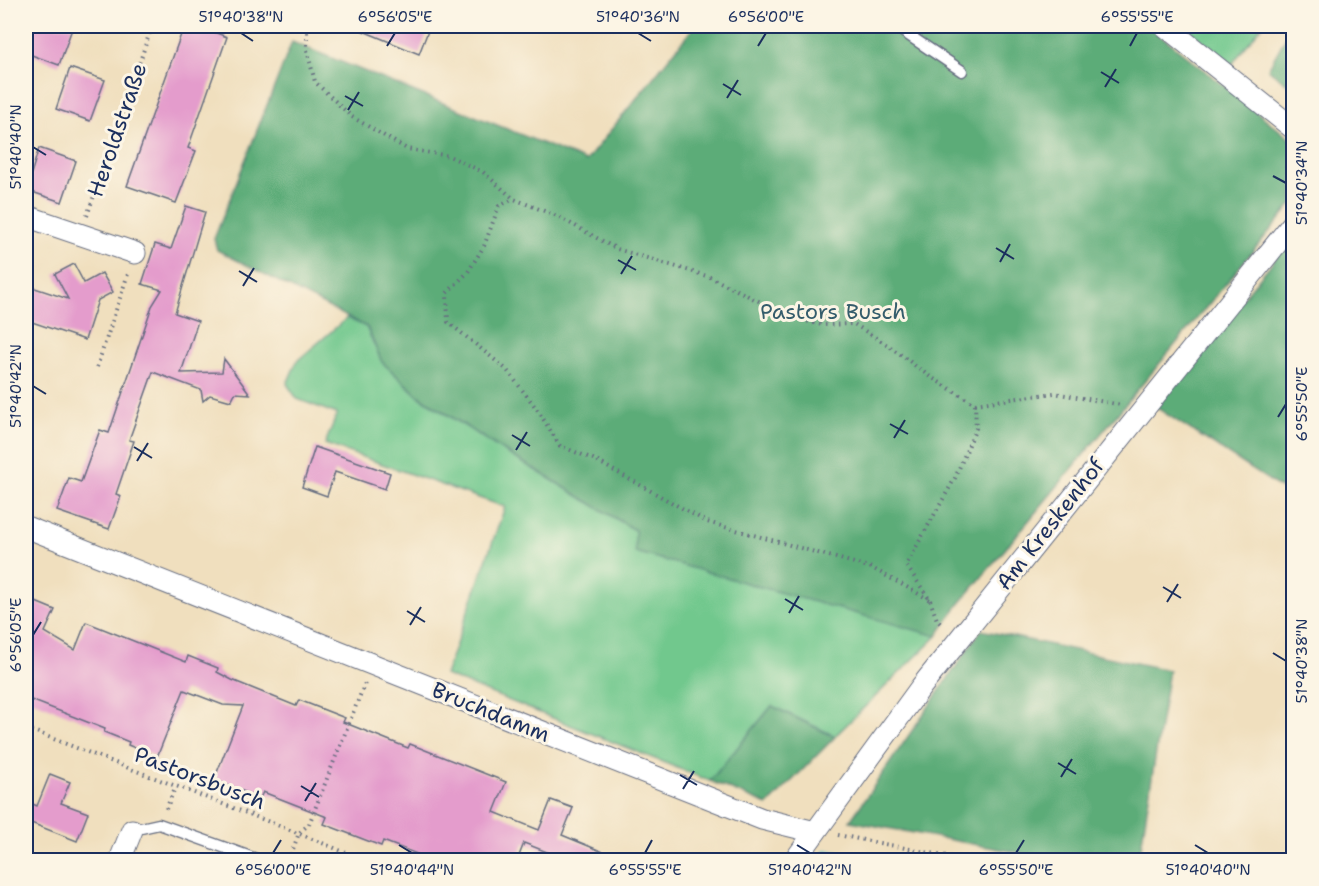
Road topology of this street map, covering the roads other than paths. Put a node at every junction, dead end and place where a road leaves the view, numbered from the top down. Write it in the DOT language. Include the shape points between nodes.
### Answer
graph roads {
  1 [pos="896,26"];
  2 [pos="1165,26"];
  3 [pos="962,71"];
  4 [pos="1293,129"];
  5 [pos="26,216"];
  6 [pos="1293,222"];
  7 [pos="135,253"];
  8 [pos="26,527"];
  9 [pos="132,830"];
  10 [pos="815,832"];
  11 [pos="120,861"];
  12 [pos="259,861"];
  13 [pos="795,861"];
  1 -- 3 [label="lane"];
  2 -- 4 [label="street"];
  5 -- 7 [label="street"];
  6 -- 10 [label="street, Am Kreskenhof" via="957,642"];
  8 -- 10 [label="street, Bruchdamm" via="762,819"];
  9 -- 11 [label="street"];
  9 -- 12 [label="lane" via="159,824"];
  10 -- 13 [label="street, Am Kreskenhof"];
}
